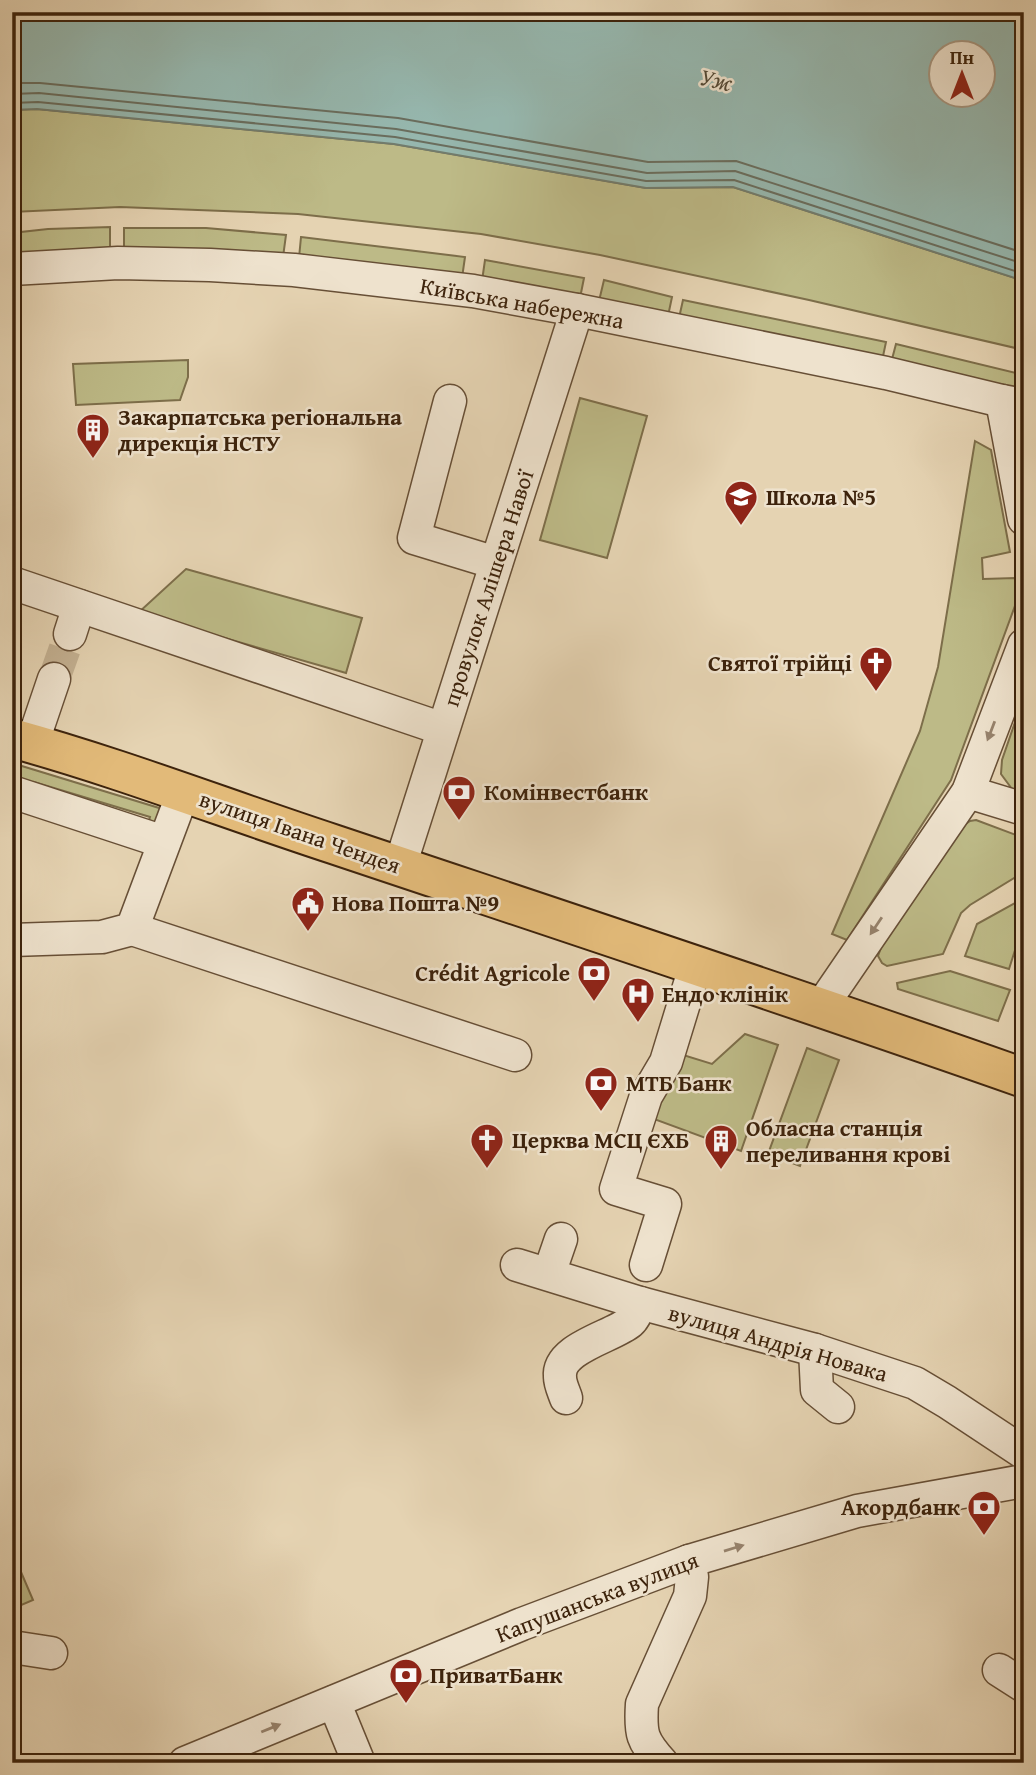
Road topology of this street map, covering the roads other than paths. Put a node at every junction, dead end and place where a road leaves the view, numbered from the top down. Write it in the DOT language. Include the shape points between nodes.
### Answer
graph roads {
  1 [pos="12,269"];
  2 [pos="577,310"];
  3 [pos="450,401"];
  4 [pos="1013,403"];
  5 [pos="1024,519"];
  6 [pos="496,563"];
  7 [pos="12,583"];
  8 [pos="1024,645"];
  9 [pos="54,679"];
  10 [pos="443,729"];
  11 [pos="22,741"];
  12 [pos="12,792"];
  13 [pos="968,792"];
  14 [pos="183,793"];
  15 [pos="1024,809"];
  16 [pos="164,842"];
  17 [pos="400,866"];
  18 [pos="132,929"];
  19 [pos="12,940"];
  20 [pos="696,964"];
  21 [pos="821,1007"];
  22 [pos="515,1055"];
  23 [pos="1024,1078"];
  24 [pos="561,1239"];
  25 [pos="517,1265"];
  26 [pos="646,1265"];
  27 [pos="549,1274"];
  28 [pos="640,1303"];
  29 [pos="815,1350"];
  30 [pos="566,1398"];
  31 [pos="838,1406"];
  32 [pos="1024,1453"];
  33 [pos="1024,1464"];
  34 [pos="1023,1482"];
  35 [pos="689,1561"];
  36 [pos="12,1647"];
  37 [pos="51,1653"];
  38 [pos="334,1702"];
  39 [pos="234,1754"];
  40 [pos="186,1763"];
  41 [pos="359,1763"];
  42 [pos="662,1763"];
  1 -- 2 [label="street, Київська набережна" via="118,263 294,270 474,291"];
  2 -- 4 [label="street, Київська набережна"];
  2 -- 6 [label="street, провулок Алішера Навої"];
  3 -- 6 [label="street" via="414,538"];
  4 -- 5 [label="street"];
  6 -- 10 [label="street, провулок Алішера Навої"];
  7 -- 10 [label="street" via="74,620"];
  8 -- 13 [label="street, one-way"];
  9 -- 11 [label="street"];
  10 -- 17 [label="street, провулок Алішера Навої"];
  11 -- 14 [label="main road, вулиця Івана Чендея"];
  12 -- 16 [label="street"];
  13 -- 15 [label="street"];
  13 -- 21 [label="street, one-way"];
  14 -- 16 [label="street"];
  14 -- 17 [label="main road, вулиця Івана Чендея"];
  16 -- 18 [label="street"];
  17 -- 20 [label="main road, вулиця Івана Чендея"];
  18 -- 19 [label="street" via="102,937"];
  18 -- 22 [label="street"];
  20 -- 21 [label="main road, вулиця Івана Чендея"];
  20 -- 26 [label="street" via="666,1062 646,1096 616,1189 665,1204"];
  21 -- 23 [label="main road, вулиця Івана Чендея"];
  24 -- 27 [label="street"];
  25 -- 27 [label="street, вулиця Андрія Новака"];
  27 -- 28 [label="street, вулиця Андрія Новака"];
  28 -- 29 [label="street, вулиця Андрія Новака"];
  28 -- 30 [label="street" via="632,1321 566,1359 560,1378"];
  29 -- 31 [label="street" via="817,1390"];
  29 -- 32 [label="street, вулиця Андрія Новака" via="915,1383"];
  33 -- 34 [label="street"];
  35 -- 34 [label="street, Капушанська вулиця, one-way" via="857,1511"];
  35 -- 38 [label="street, Капушанська вулиця"];
  35 -- 42 [label="street" via="690,1596 642,1704 643,1738"];
  36 -- 37 [label="street"];
  39 -- 38 [label="street, Капушанська вулиця, one-way"];
  38 -- 41 [label="street"];
  39 -- 40 [label="street, Капушанська вулиця"];
}
